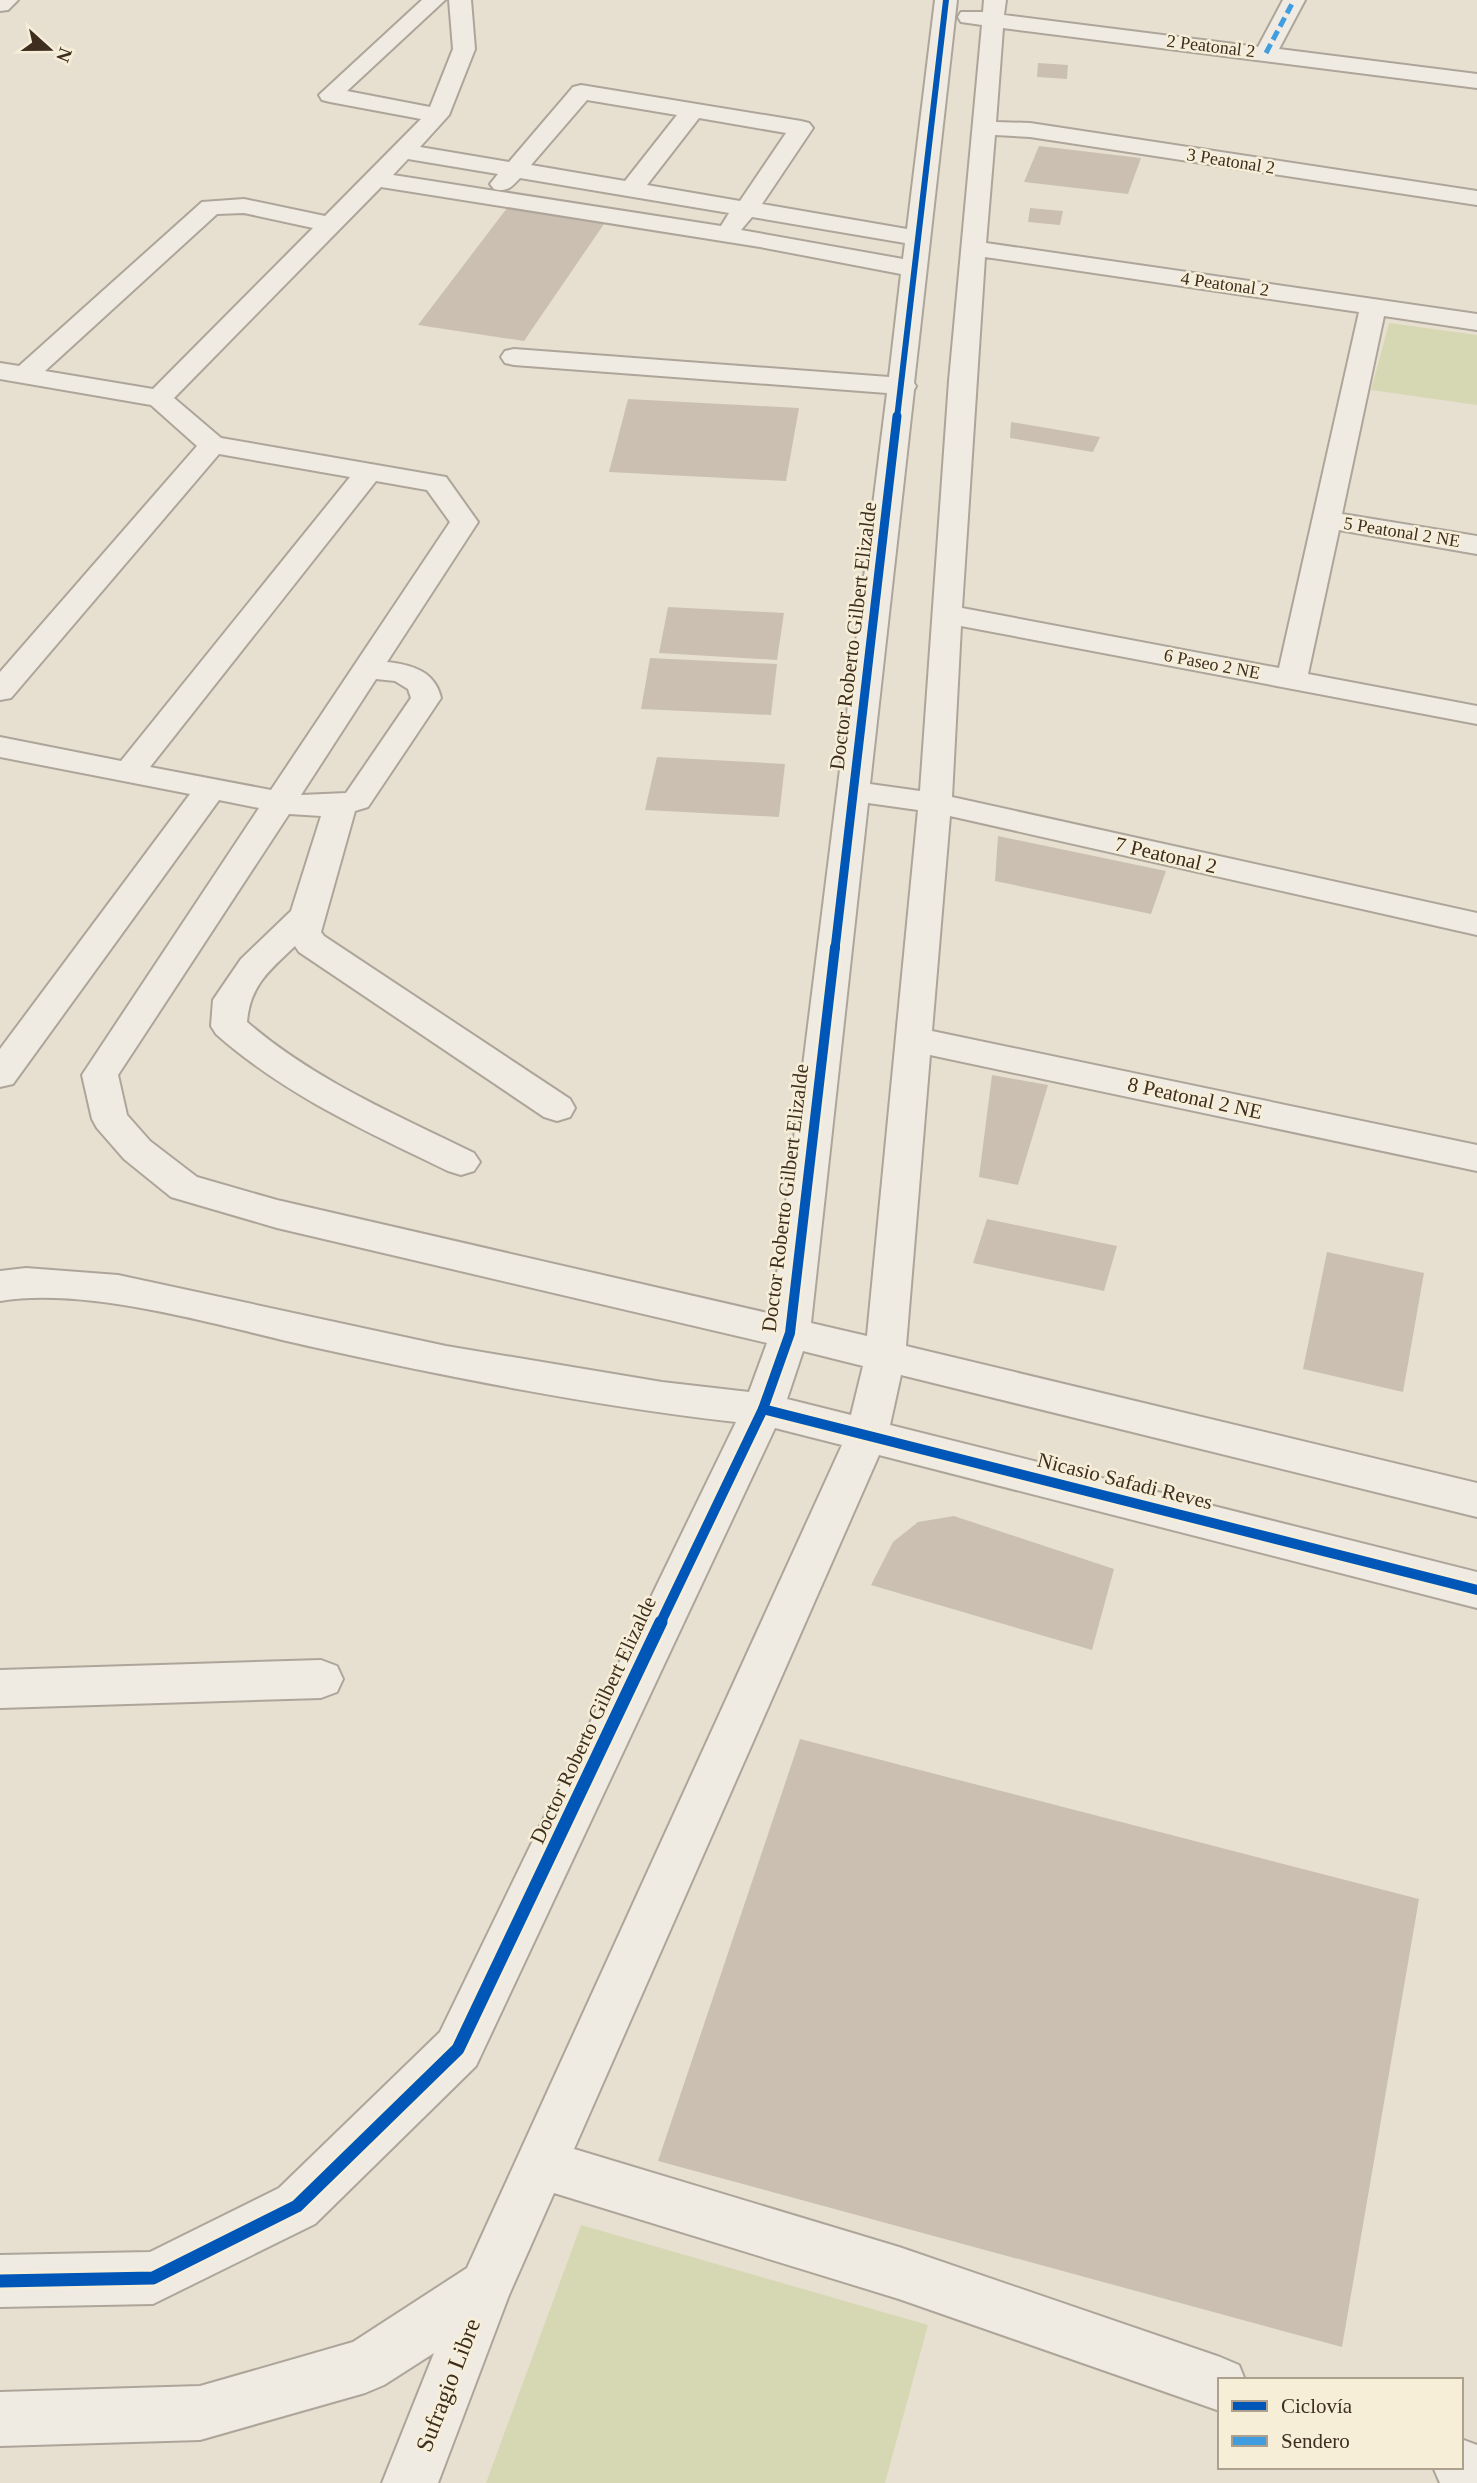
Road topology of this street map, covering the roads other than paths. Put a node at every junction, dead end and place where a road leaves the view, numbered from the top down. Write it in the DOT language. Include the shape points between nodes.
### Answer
graph roads {
  1 [pos="7,0"];
  2 [pos="434,0"];
  3 [pos="460,0"];
  4 [pos="1294,0"];
  5 [pos="0,5"];
  6 [pos="946,7"];
  7 [pos="994,9"];
  8 [pos="1266,53"];
  9 [pos="1477,81"];
  10 [pos="693,110"];
  11 [pos="438,115"];
  12 [pos="985,128"];
  13 [pos="404,151"];
  14 [pos="514,170"];
  15 [pos="376,178"];
  16 [pos="631,189"];
  17 [pos="491,197"];
  18 [pos="1477,198"];
  19 [pos="747,208"];
  20 [pos="331,224"];
  21 [pos="723,234"];
  22 [pos="919,238"];
  23 [pos="974,248"];
  24 [pos="916,269"];
  25 [pos="1373,306"];
  26 [pos="1477,321"];
  27 [pos="967,329"];
  28 [pos="514,357"];
  29 [pos="925,361"];
  30 [pos="13,373"];
  31 [pos="159,398"];
  32 [pos="212,445"];
  33 [pos="369,471"];
  34 [pos="1327,520"];
  35 [pos="1477,545"];
  36 [pos="946,614"];
  37 [pos="367,669"];
  38 [pos="1292,679"];
  39 [pos="0,691"];
  40 [pos="1477,715"];
  41 [pos="0,747"];
  42 [pos="129,772"];
  43 [pos="210,790"];
  44 [pos="854,791"];
  45 [pos="279,802"];
  46 [pos="935,803"];
  47 [pos="341,805"];
  48 [pos="307,915"];
  49 [pos="1477,923"];
  50 [pos="912,1039"];
  51 [pos="0,1075"];
  52 [pos="557,1108"];
  53 [pos="1477,1158"];
  54 [pos="460,1162"];
  55 [pos="9,1275"];
  56 [pos="790,1333"];
  57 [pos="886,1356"];
  58 [pos="763,1409"];
  59 [pos="867,1435"];
  60 [pos="1477,1500"];
  61 [pos="1477,1590"];
  62 [pos="321,1679"];
  63 [pos="0,1689"];
  64 [pos="541,2164"];
  65 [pos="0,2281"];
  66 [pos="486,2287"];
  67 [pos="1218,2383"];
  68 [pos="0,2420"];
  69 [pos="410,2483"];
  1 -- 5 [label="street"];
  2 -- 11 [label="street" via="330,95"];
  3 -- 11 [label="street" via="464,49"];
  4 -- 8 [label="street"];
  6 -- 7 [label="street, 2 Peatonal 2"];
  6 -- 22 [label="street, Doctor Roberto Gilbert Elizalde"];
  7 -- 8 [label="street, 2 Peatonal 2"];
  7 -- 12 [label="street, Doctor Roberto Gilbert Elizalde"];
  8 -- 9 [label="street, 2 Peatonal 2"];
  10 -- 14 [label="street" via="581,92"];
  10 -- 16 [label="street"];
  10 -- 19 [label="street" via="801,128"];
  11 -- 13 [label="street"];
  12 -- 18 [label="street, 3 Peatonal 2" via="1030,130"];
  12 -- 23 [label="street, Doctor Roberto Gilbert Elizalde"];
  13 -- 14 [label="street"];
  13 -- 15 [label="street"];
  14 -- 16 [label="street"];
  14 -- 17 [label="street"];
  15 -- 17 [label="street"];
  15 -- 20 [label="street"];
  16 -- 19 [label="street"];
  17 -- 21 [label="street"];
  19 -- 21 [label="street"];
  19 -- 22 [label="street"];
  20 -- 30 [label="street" via="244,206 211,207"];
  20 -- 31 [label="street"];
  21 -- 24 [label="street"];
  22 -- 24 [label="street, Doctor Roberto Gilbert Elizalde"];
  23 -- 25 [label="street, 4 Peatonal 2"];
  23 -- 27 [label="street, Doctor Roberto Gilbert Elizalde"];
  24 -- 29 [label="street, Doctor Roberto Gilbert Elizalde"];
  25 -- 26 [label="street, 4 Peatonal 2"];
  25 -- 34 [label="street"];
  27 -- 29 [label="street, Doctor Roberto Gilbert Elizalde"];
  27 -- 29 [label="street"];
  28 -- 29 [label="street"];
  29 -- 36 [label="street, Doctor Roberto Gilbert Elizalde"];
  29 -- 44 [label="street, Doctor Roberto Gilbert Elizalde"];
  30 -- 31 [label="street"];
  31 -- 32 [label="street"];
  32 -- 33 [label="street"];
  32 -- 39 [label="street"];
  33 -- 37 [label="street" via="436,483 464,522"];
  33 -- 42 [label="street"];
  34 -- 35 [label="street, 5 Peatonal 2 NE"];
  34 -- 38 [label="street"];
  36 -- 38 [label="street, 6 Paseo 2 NE"];
  36 -- 46 [label="street, Doctor Roberto Gilbert Elizalde"];
  37 -- 45 [label="street"];
  37 -- 47 [label="street" via="409,675 421,683 426,698 357,800"];
  38 -- 40 [label="street, 6 Paseo 2 NE"];
  41 -- 42 [label="street"];
  42 -- 43 [label="street"];
  43 -- 45 [label="street"];
  43 -- 51 [label="street"];
  44 -- 46 [label="street, 7 Peatonal 2"];
  44 -- 56 [label="street, Doctor Roberto Gilbert Elizalde"];
  45 -- 47 [label="street" via="313,808"];
  45 -- 56 [label="street" via="100,1074 110,1119 138,1150 184,1187 277,1214"];
  46 -- 49 [label="street, 7 Peatonal 2"];
  46 -- 50 [label="street, Doctor Roberto Gilbert Elizalde"];
  47 -- 48 [label="street"];
  48 -- 52 [label="street" via="304,932 327,957"];
  48 -- 54 [label="street" via="253,967 231,1000 229,1026 254,1051 297,1079"];
  50 -- 53 [label="street, 8 Peatonal 2 NE"];
  50 -- 57 [label="street, Doctor Roberto Gilbert Elizalde"];
  55 -- 58 [label="street, Nicasio Safadi Reves" via="118,1290 446,1361 662,1398"];
  56 -- 57 [label="street"];
  56 -- 58 [label="street, Doctor Roberto Gilbert Elizalde"];
  57 -- 59 [label="street, Doctor Roberto Gilbert Elizalde"];
  57 -- 60 [label="street"];
  58 -- 59 [label="street, Nicasio Safadi Reves"];
  58 -- 65 [label="street, Doctor Roberto Gilbert Elizalde" via="458,2049 296,2206 153,2278"];
  59 -- 61 [label="street, Nicasio Safadi Reves"];
  59 -- 64 [label="street, Doctor Roberto Gilbert Elizalde"];
  62 -- 63 [label="street"];
  64 -- 66 [label="street, Doctor Roberto Gilbert Elizalde"];
  64 -- 67 [label="street" via="899,2273"];
  66 -- 68 [label="street" via="365,2366 200,2413"];
  66 -- 69 [label="street, Sufragio Libre"];
}
